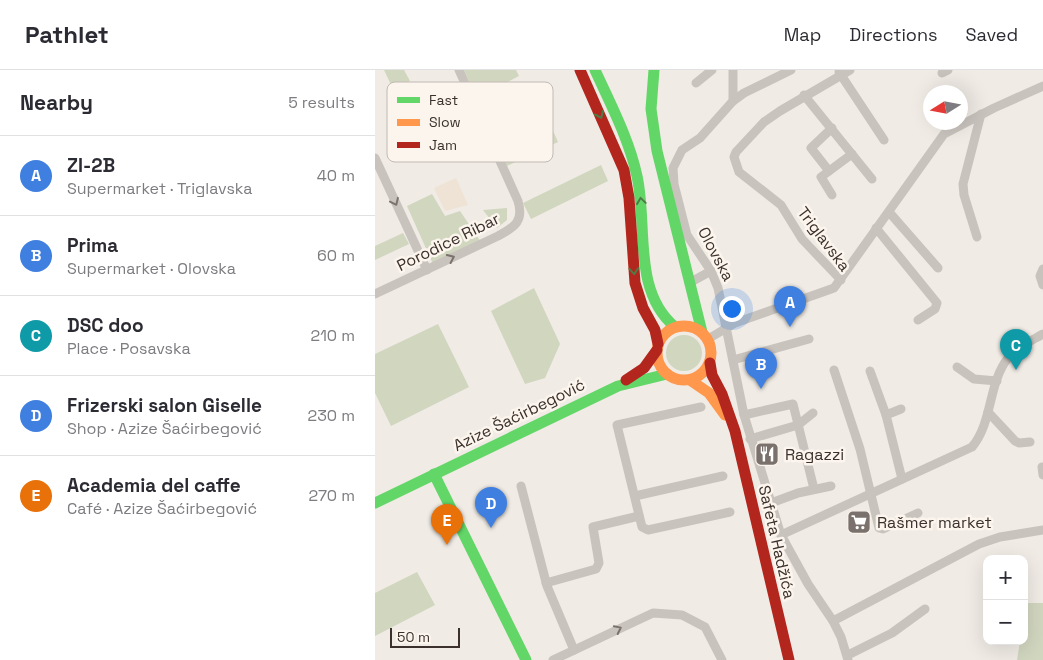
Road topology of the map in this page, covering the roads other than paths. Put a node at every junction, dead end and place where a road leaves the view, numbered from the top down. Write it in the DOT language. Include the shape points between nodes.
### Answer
graph roads {
  1 [pos="459,70"];
  2 [pos="580,70"];
  3 [pos="595,70"];
  4 [pos="654,70"];
  5 [pos="712,70"];
  6 [pos="733,70"];
  7 [pos="791,70"];
  8 [pos="850,70"];
  9 [pos="839,72"];
  10 [pos="464,82"];
  11 [pos="696,83"];
  12 [pos="1043,86"];
  13 [pos="804,95"];
  14 [pos="733,101"];
  15 [pos="981,114"];
  16 [pos="832,128"];
  17 [pos="884,140"];
  18 [pos="852,154"];
  19 [pos="375,158"];
  20 [pos="500,162"];
  21 [pos="829,171"];
  22 [pos="872,179"];
  23 [pos="832,195"];
  24 [pos="889,212"];
  25 [pos="876,228"];
  26 [pos="977,238"];
  27 [pos="938,268"];
  28 [pos="427,270"];
  29 [pos="1043,270"];
  30 [pos="711,271"];
  31 [pos="841,280"];
  32 [pos="689,283"];
  33 [pos="1043,285"];
  34 [pos="375,294"];
  35 [pos="918,320"];
  36 [pos="679,326"];
  37 [pos="727,327"];
  38 [pos="1043,334"];
  39 [pos="705,336"];
  40 [pos="809,339"];
  41 [pos="658,347"];
  42 [pos="733,360"];
  43 [pos="710,363"];
  44 [pos="957,367"];
  45 [pos="834,370"];
  46 [pos="870,371"];
  47 [pos="667,374"];
  48 [pos="690,380"];
  49 [pos="997,381"];
  50 [pos="618,386"];
  51 [pos="701,407"];
  52 [pos="901,409"];
  53 [pos="988,412"];
  54 [pos="813,413"];
  55 [pos="744,415"];
  56 [pos="886,415"];
  57 [pos="799,425"];
  58 [pos="735,430"];
  59 [pos="751,439"];
  60 [pos="1030,442"];
  61 [pos="1042,467"];
  62 [pos="434,474"];
  63 [pos="1043,475"];
  64 [pos="723,476"];
  65 [pos="902,479"];
  66 [pos="521,486"];
  67 [pos="831,486"];
  68 [pos="814,489"];
  69 [pos="869,494"];
  70 [pos="635,496"];
  71 [pos="375,503"];
  72 [pos="771,503"];
  73 [pos="730,512"];
  74 [pos="918,513"];
  75 [pos="639,516"];
  76 [pos="1043,530"];
  77 [pos="781,535"];
  78 [pos="546,583"];
  79 [pos="925,609"];
  80 [pos="833,621"];
  81 [pos="574,650"];
  82 [pos="848,657"];
  83 [pos="526,660"];
  84 [pos="553,660"];
  85 [pos="722,660"];
  86 [pos="789,660"];
  10 -- 1 [label="street, Porodice Ribar, one-way"];
  2 -- 41 [label="main road, one-way" via="624,170 635,283 655,330"];
  36 -- 3 [label="main road, one-way" via="663,318 654,302 648,280 637,176"];
  4 -- 32 [label="main road" via="651,108 654,136"];
  5 -- 11 [label="street"];
  6 -- 14 [label="street"];
  7 -- 14 [label="street, Olovska"];
  8 -- 9 [label="street, Triglavska"];
  9 -- 13 [label="street, Triglavska"];
  9 -- 17 [label="street"];
  12 -- 15 [label="street"];
  13 -- 16 [label="street"];
  13 -- 31 [label="street, Triglavska" via="764,122 735,152 735,162 739,172 781,205 802,238"];
  14 -- 30 [label="street, Olovska" via="700,138 682,150 673,168 687,235"];
  15 -- 24 [label="street" via="944,134"];
  15 -- 26 [label="street" via="963,184"];
  16 -- 18 [label="street"];
  16 -- 21 [label="street" via="811,148"];
  18 -- 21 [label="street"];
  18 -- 22 [label="street"];
  19 -- 28 [label="street, one-way"];
  28 -- 20 [label="street, Porodice Ribar, one-way" via="513,228 520,218 518,201"];
  21 -- 23 [label="street, Triglavska" via="821,179"];
  24 -- 25 [label="street"];
  24 -- 27 [label="street"];
  25 -- 31 [label="street"];
  25 -- 35 [label="street" via="937,303 935,309"];
  28 -- 34 [label="street, Porodice Ribar"];
  29 -- 33 [label="street" via="1040,276"];
  30 -- 32 [label="street"];
  30 -- 37 [label="street, Olovska" via="719,288"];
  31 -- 37 [label="street, Triglavska" via="834,288 816,296"];
  32 -- 36 [label="main road" via="690,311"];
  32 -- 39 [label="main road"];
  36 -- 39 [label="main road"];
  36 -- 41 [label="main road" via="662,336"];
  37 -- 39 [label="street, Triglavska"];
  37 -- 42 [label="street, Olovska"];
  38 -- 49 [label="street" via="1008,358"];
  39 -- 43 [label="main road" via="711,347"];
  40 -- 42 [label="street"];
  41 -- 47 [label="main road" via="657,359"];
  41 -- 50 [label="main road, Azize Šaćirbegović" via="644,368"];
  42 -- 55 [label="street, Olovska"];
  43 -- 48 [label="main road" via="706,371"];
  43 -- 58 [label="main road, Safeta Hadžića"];
  44 -- 49 [label="street" via="975,379"];
  45 -- 69 [label="street" via="860,449"];
  46 -- 56 [label="street"];
  47 -- 48 [label="main road" via="680,381"];
  47 -- 50 [label="main road, Azize Šaćirbegović"];
  48 -- 58 [label="main road, Safeta Hadžića" via="709,393"];
  49 -- 53 [label="street"];
  50 -- 62 [label="main road, Azize Šaćirbegović"];
  51 -- 70 [label="street" via="617,425"];
  52 -- 56 [label="street"];
  53 -- 60 [label="street" via="1015,441"];
  53 -- 65 [label="street" via="980,436 972,447"];
  54 -- 57 [label="street"];
  55 -- 57 [label="street" via="791,404 795,407"];
  55 -- 59 [label="street, Olovska"];
  56 -- 65 [label="street"];
  57 -- 59 [label="street"];
  57 -- 68 [label="street"];
  58 -- 86 [label="main road, Safeta Hadžića"];
  59 -- 72 [label="street, Olovska"];
  61 -- 63 [label="street"];
  62 -- 71 [label="main road, Azize Šaćirbegović"];
  62 -- 83 [label="main road"];
  64 -- 70 [label="street"];
  65 -- 69 [label="street"];
  66 -- 78 [label="street"];
  67 -- 68 [label="street"];
  68 -- 72 [label="street"];
  69 -- 74 [label="street" via="880,529"];
  69 -- 77 [label="street"];
  70 -- 75 [label="street"];
  72 -- 77 [label="street, Olovska"];
  73 -- 75 [label="street" via="648,530 642,527"];
  75 -- 78 [label="street" via="593,528 599,563 596,569"];
  76 -- 80 [label="street" via="979,544"];
  77 -- 80 [label="street, Olovska"];
  78 -- 81 [label="street"];
  79 -- 82 [label="street, Olovska" via="892,633"];
  80 -- 82 [label="street, Olovska"];
  81 -- 84 [label="street"];
  81 -- 85 [label="street, one-way" via="653,613 668,613 682,615 705,627"];
}
